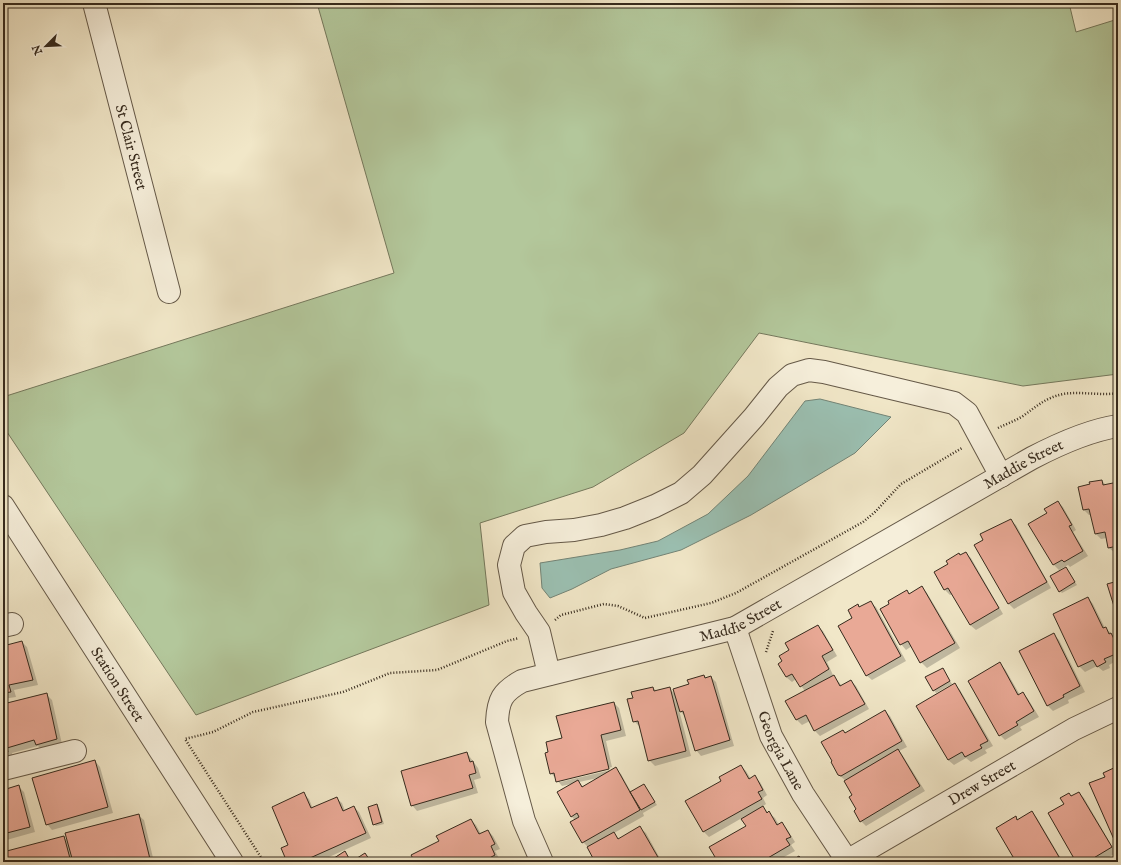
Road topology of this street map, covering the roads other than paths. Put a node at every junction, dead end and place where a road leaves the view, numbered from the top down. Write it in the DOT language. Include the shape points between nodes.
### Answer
graph roads {
  1 [pos="94,3"];
  2 [pos="169,292"];
  3 [pos="1118,426"];
  4 [pos="1001,476"];
  5 [pos="3,506"];
  6 [pos="735,628"];
  7 [pos="549,674"];
  8 [pos="1118,708"];
  9 [pos="75,751"];
  10 [pos="3,769"];
  11 [pos="848,861"];
  12 [pos="232,862"];
  13 [pos="542,862"];
  1 -- 2 [label="street, St Clair Street"];
  3 -- 4 [label="street, Maddie Street" via="1053,447"];
  4 -- 6 [label="street, Maddie Street"];
  4 -- 7 [label="street" via="967,413 954,403 824,372 809,370 792,376 778,387 702,475 681,492 625,518 574,530 525,536 514,546 509,565 514,592 539,632"];
  5 -- 12 [label="street, Station Street"];
  6 -- 7 [label="street, Maddie Street"];
  6 -- 11 [label="street, Georgia Lane" via="771,736 803,794"];
  7 -- 13 [label="street, Maddie Street" via="522,681 510,688 498,708 498,722 524,821"];
  8 -- 11 [label="street, Drew Street" via="1074,729"];
  9 -- 10 [label="street"];
}
